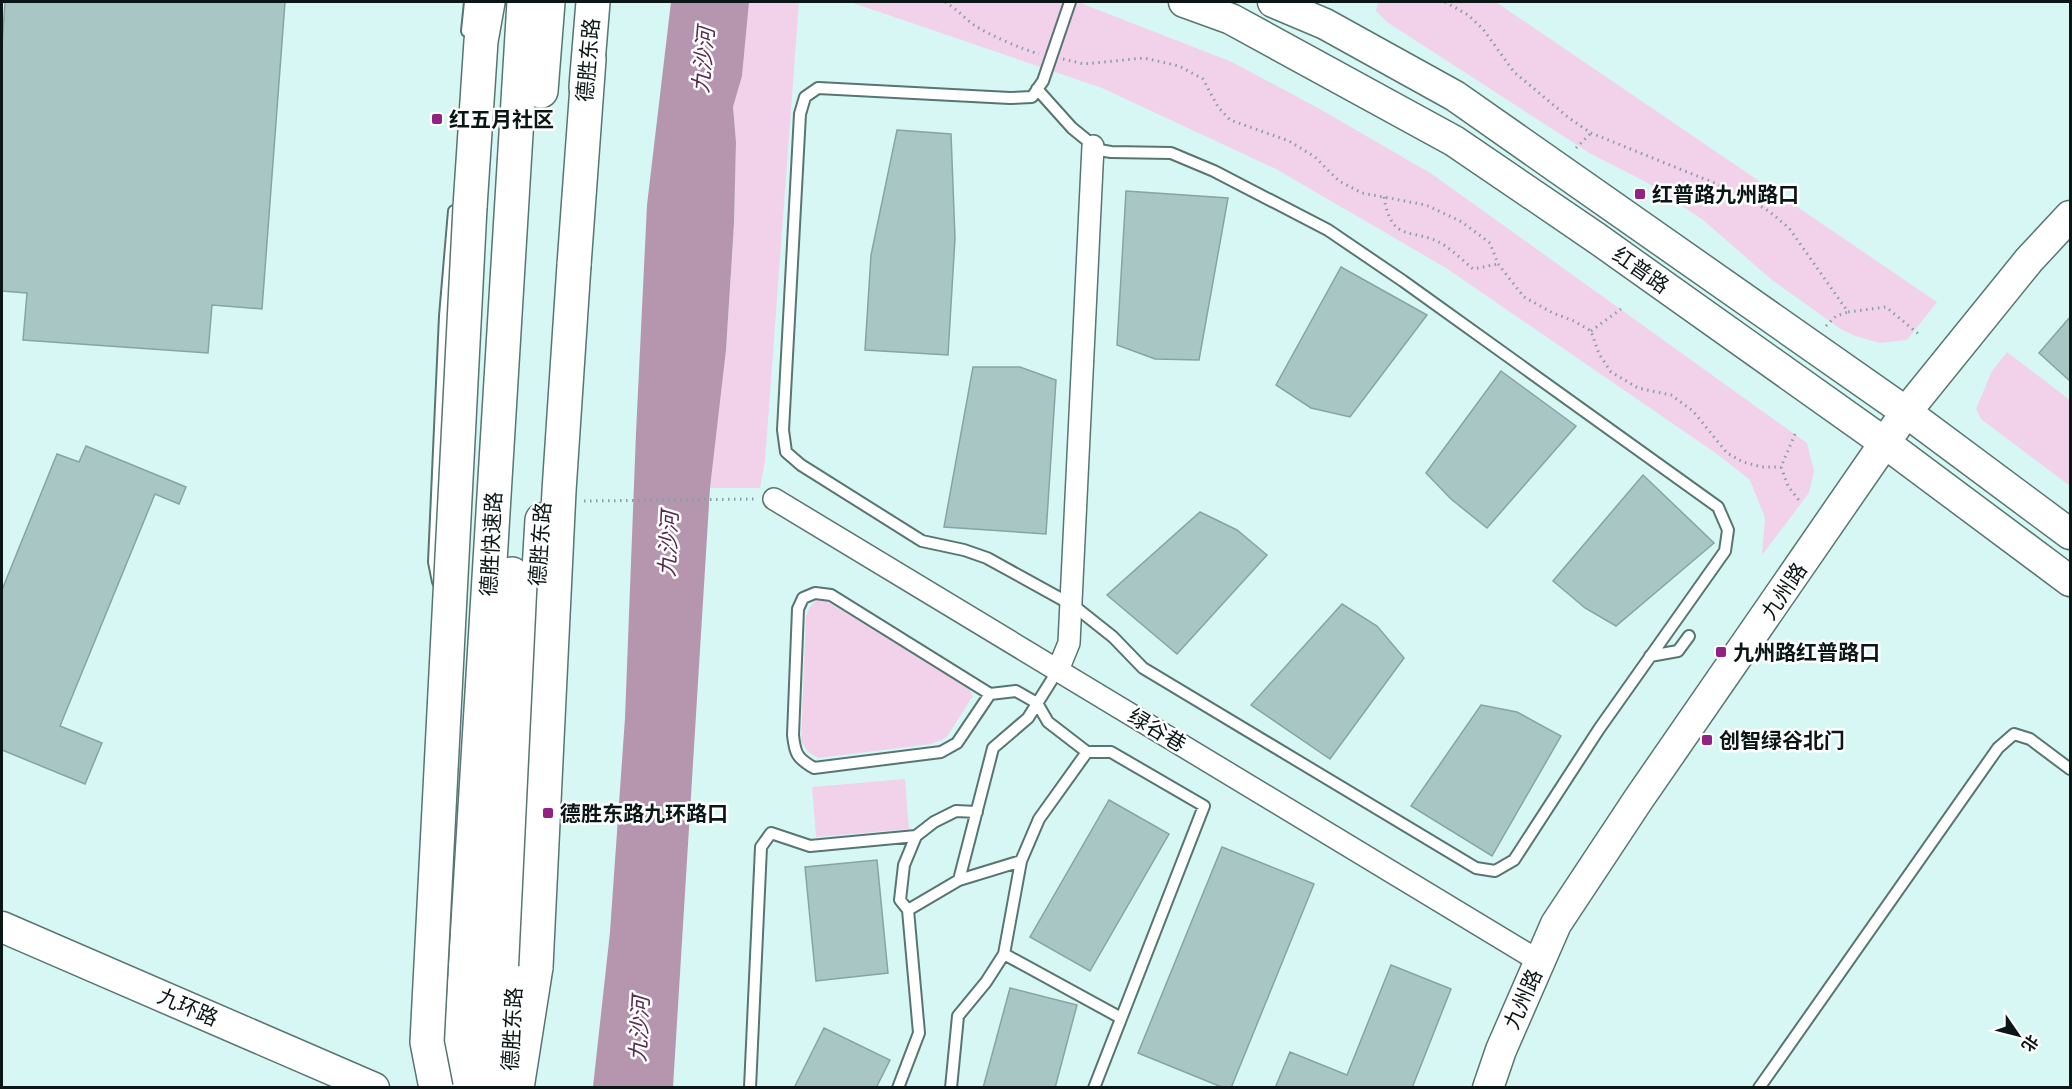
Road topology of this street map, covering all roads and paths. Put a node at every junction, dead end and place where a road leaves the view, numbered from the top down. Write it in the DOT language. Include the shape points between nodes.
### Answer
graph roads {
  1 [pos="470,2"];
  2 [pos="488,2"];
  3 [pos="496,2"];
  4 [pos="524,2"];
  5 [pos="548,2"];
  6 [pos="593,2"];
  7 [pos="945,2"];
  8 [pos="1070,2"];
  9 [pos="1184,2"];
  10 [pos="1273,2"];
  11 [pos="1445,2"];
  12 [pos="1332,13"];
  13 [pos="467,37"];
  14 [pos="1051,56"];
  15 [pos="589,59"];
  16 [pos="1037,89"];
  17 [pos="1591,133"];
  18 [pos="1093,146"];
  19 [pos="1576,148"];
  20 [pos="1384,196"];
  21 [pos="462,204"];
  22 [pos="2070,216"];
  23 [pos="1498,264"];
  24 [pos="1621,309"];
  25 [pos="1848,312"];
  26 [pos="1826,326"];
  27 [pos="1591,331"];
  28 [pos="1921,336"];
  29 [pos="1906,412"];
  30 [pos="1795,434"];
  31 [pos="1885,443"];
  32 [pos="1781,467"];
  33 [pos="774,499"];
  34 [pos="621,501"];
  35 [pos="1801,503"];
  36 [pos="2070,534"];
  37 [pos="2070,581"];
  38 [pos="1071,605"];
  39 [pos="1689,636"];
  40 [pos="1650,656"];
  41 [pos="1058,670"];
  42 [pos="458,684"];
  43 [pos="990,694"];
  44 [pos="1037,703"];
  45 [pos="1087,752"];
  46 [pos="2070,769"];
  47 [pos="977,812"];
  48 [pos="916,836"];
  49 [pos="1021,861"];
  50 [pos="959,879"];
  51 [pos="908,910"];
  52 [pos="2,927"];
  53 [pos="1004,954"];
  54 [pos="1539,961"];
  55 [pos="1121,1018"];
  56 [pos="374,1088"];
  57 [pos="435,1088"];
  58 [pos="458,1088"];
  59 [pos="486,1088"];
  60 [pos="508,1088"];
  61 [pos="517,1088"];
  62 [pos="750,1088"];
  63 [pos="898,1088"];
  64 [pos="951,1088"];
  65 [pos="1094,1088"];
  66 [pos="1488,1088"];
  67 [pos="1760,1088"];
  1 -- 13 [label="lane"];
  2 -- 21 [label="main road"];
  3 -- 42 [label="main road"];
  4 -- 58 [label="main road, 德胜快速路"];
  5 -- 59 [label="main road, 德胜快速路" via="522,377"];
  6 -- 15 [label="main road, 德胜东路"];
  7 -- 14 [label="path" via="974,25 1029,51"];
  8 -- 14 [label="lane"];
  9 -- 31 [label="main road, 红普路" via="1232,19 1454,141"];
  10 -- 12 [label="main road, 红普路"];
  11 -- 17 [label="path" via="1483,29 1514,72"];
  12 -- 29 [label="main road, 红普路"];
  14 -- 16 [label="lane"];
  14 -- 20 [label="path" via="1084,64 1144,58 1179,66 1203,79 1230,120 1289,141 1315,157 1339,182 1362,193"];
  15 -- 60 [label="main road, 德胜东路" via="543,502"];
  15 -- 61 [label="main road, bridge" via="559,491 536,967"];
  16 -- 18 [label="lane" via="1072,129"];
  16 -- 38 [label="lane" via="1032,97 1010,98 818,88 805,96 800,114 783,430 786,452 801,465 922,541 987,558"];
  17 -- 19 [label="path"];
  17 -- 25 [label="path" via="1738,193 1770,212 1789,228"];
  18 -- 38 [label="street"];
  18 -- 40 [label="lane" via="1111,152 1171,153 1328,230 1718,507 1728,530 1725,551"];
  20 -- 23 [label="path" via="1426,205 1462,222 1490,243"];
  20 -- 23 [label="path" via="1396,227 1444,245 1473,269"];
  21 -- 42 [label="lane" via="446,316 434,562"];
  21 -- 57 [label="main road, bridge" via="427,1042"];
  22 -- 29 [label="main road, 九州路" via="2029,260"];
  23 -- 27 [label="path" via="1524,297"];
  24 -- 27 [label="path"];
  25 -- 26 [label="path" via="1836,316"];
  25 -- 28 [label="path" via="1886,307"];
  27 -- 32 [label="path" via="1611,372 1638,388 1671,396 1693,411 1727,453 1743,462"];
  29 -- 31 [label="main road, 九州路"];
  29 -- 36 [label="main road, 红普路"];
  30 -- 32 [label="path"];
  31 -- 37 [label="main road, 红普路"];
  31 -- 54 [label="main road, 九州路" via="1638,800 1556,924"];
  32 -- 35 [label="path" via="1788,486"];
  33 -- 34 [label="path"];
  33 -- 41 [label="street, 绿谷巷"];
  38 -- 40 [label="lane" via="1143,668 1184,694 1476,868 1495,871 1514,860"];
  38 -- 41 [label="street" via="1069,643"];
  39 -- 40 [label="lane" via="1678,651"];
  41 -- 44 [label="lane"];
  41 -- 54 [label="street, 绿谷巷"];
  42 -- 57 [label="main road"];
  43 -- 43 [label="lane" via="957,742 941,752 814,768 800,759 793,735 798,609 803,598 815,593 831,594"];
  43 -- 44 [label="lane" via="1016,691"];
  44 -- 45 [label="lane" via="1048,722"];
  44 -- 47 [label="lane" via="1028,718 993,748"];
  45 -- 49 [label="lane" via="1039,819"];
  45 -- 55 [label="lane" via="1111,752 1204,806"];
  46 -- 67 [label="lane" via="2030,739 2014,734 1998,748"];
  47 -- 48 [label="lane" via="956,811"];
  47 -- 50 [label="lane"];
  48 -- 51 [label="lane" via="904,865 900,900"];
  48 -- 62 [label="lane" via="810,846 771,833 761,847"];
  49 -- 50 [label="lane"];
  49 -- 53 [label="lane"];
  50 -- 51 [label="lane"];
  51 -- 63 [label="lane" via="919,1033"];
  52 -- 56 [label="main road, 九环路"];
  53 -- 55 [label="lane"];
  53 -- 64 [label="lane" via="958,1016"];
  54 -- 66 [label="main road, 九州路"];
  55 -- 65 [label="lane"];
}
